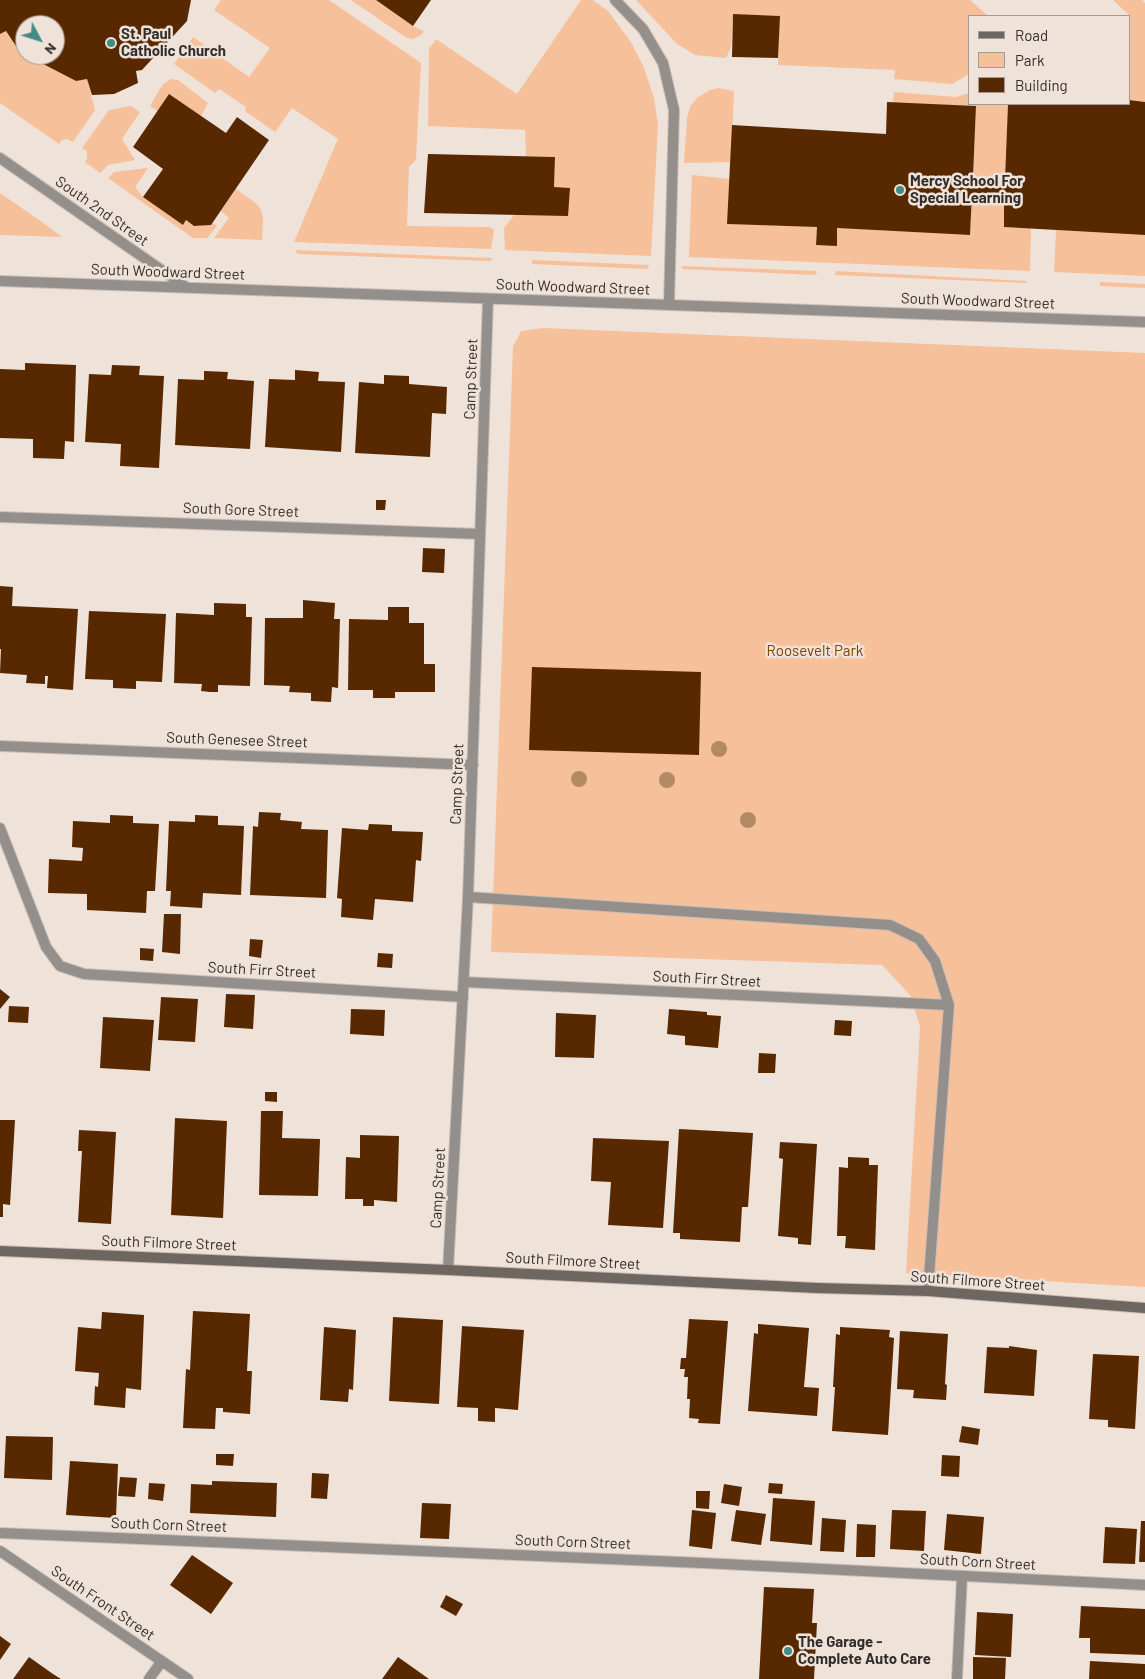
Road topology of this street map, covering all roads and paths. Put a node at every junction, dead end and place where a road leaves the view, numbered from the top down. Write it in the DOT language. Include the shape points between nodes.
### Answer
graph roads {
  1 [pos="615,0"];
  2 [pos="0,158"];
  3 [pos="0,281"];
  4 [pos="187,288"];
  5 [pos="488,299"];
  6 [pos="669,305"];
  7 [pos="1145,322"];
  8 [pos="0,517"];
  9 [pos="480,534"];
  10 [pos="0,746"];
  11 [pos="473,765"];
  12 [pos="0,831"];
  13 [pos="468,898"];
  14 [pos="464,982"];
  15 [pos="463,997"];
  16 [pos="949,1006"];
  17 [pos="0,1251"];
  18 [pos="448,1270"];
  19 [pos="928,1291"];
  20 [pos="1145,1308"];
  21 [pos="0,1533"];
  22 [pos="0,1551"];
  23 [pos="962,1577"];
  24 [pos="1145,1585"];
  25 [pos="162,1661"];
  26 [pos="149,1679"];
  27 [pos="188,1679"];
  28 [pos="957,1679"];
  1 -- 6 [label="street" via="643,29 663,63 674,110"];
  2 -- 4 [label="street, South 2nd Street"];
  3 -- 4 [label="street, South Woodward Street"];
  4 -- 5 [label="street, South Woodward Street"];
  5 -- 6 [label="street, South Woodward Street"];
  5 -- 9 [label="street, Camp Street"];
  6 -- 7 [label="street, South Woodward Street"];
  8 -- 9 [label="street, South Gore Street"];
  9 -- 11 [label="street, Camp Street"];
  10 -- 11 [label="street, South Genesee Street"];
  11 -- 13 [label="street, Camp Street"];
  12 -- 15 [label="street, South Firr Street" via="46,947 60,966 84,974"];
  13 -- 14 [label="street, Camp Street"];
  13 -- 16 [label="street" via="890,925 919,939 935,961"];
  14 -- 15 [label="street, Camp Street"];
  14 -- 16 [label="street, South Firr Street"];
  15 -- 18 [label="street, Camp Street"];
  16 -- 19 [label="street"];
  17 -- 18 [label="street, South Filmore Street"];
  18 -- 19 [label="street, South Filmore Street"];
  19 -- 20 [label="street, South Filmore Street"];
  21 -- 23 [label="street, South Corn Street" via="703,1562"];
  22 -- 25 [label="street, South Front Street"];
  23 -- 24 [label="street, South Corn Street"];
  23 -- 28 [label="street"];
  25 -- 26 [label="street"];
  25 -- 27 [label="street, South Front Street"];
}
